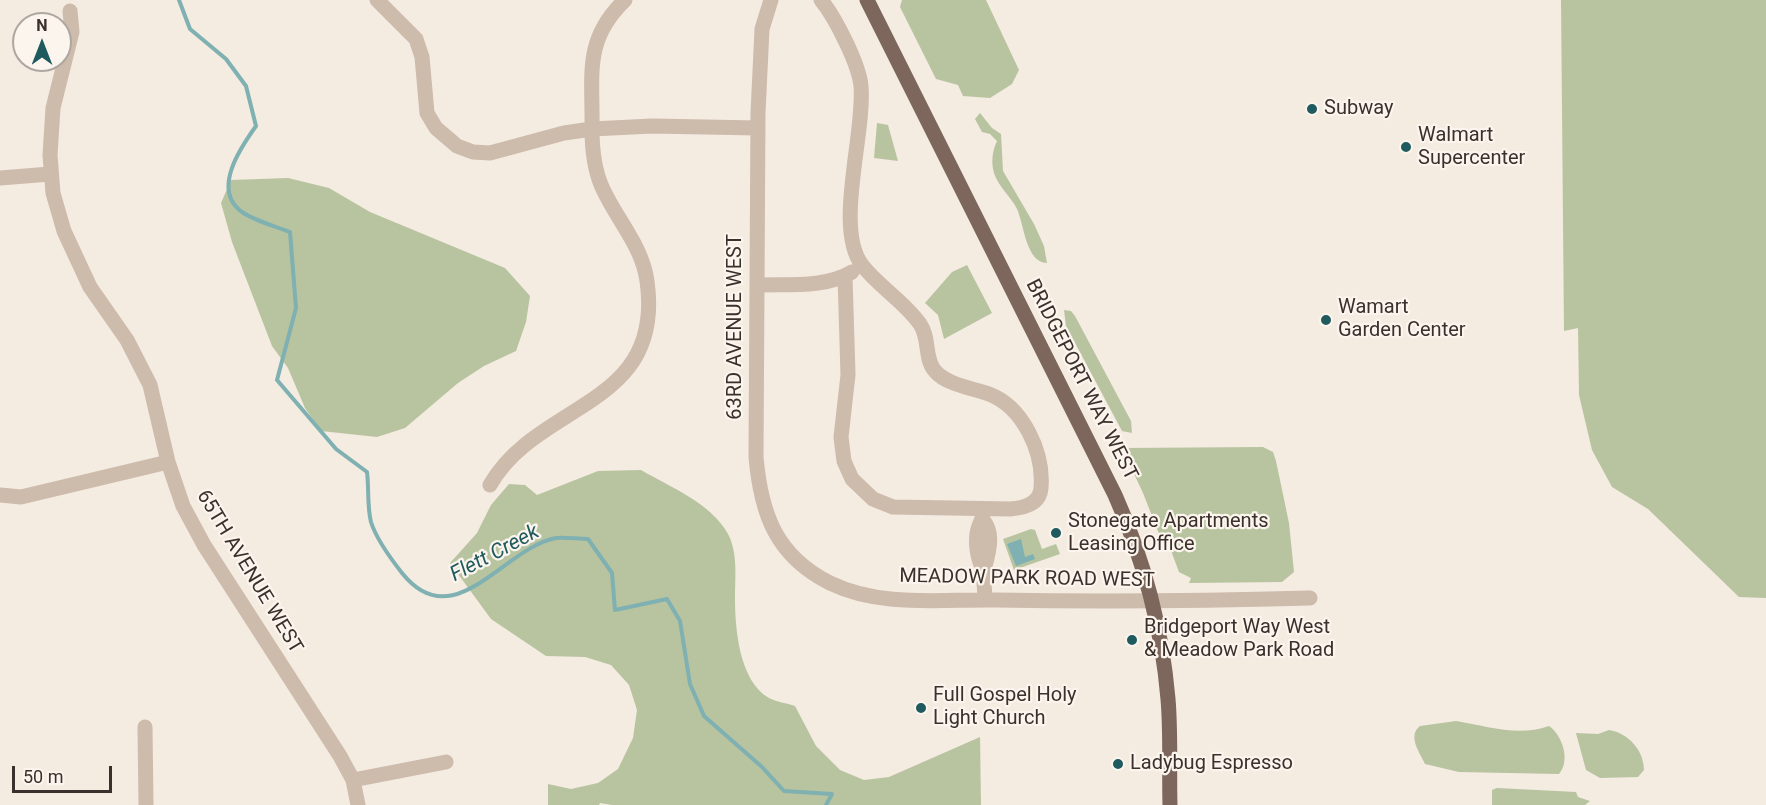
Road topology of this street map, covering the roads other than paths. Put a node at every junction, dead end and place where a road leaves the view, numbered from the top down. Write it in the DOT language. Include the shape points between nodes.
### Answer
graph roads {
  1 [pos="377,0"];
  2 [pos="625,0"];
  3 [pos="771,0"];
  4 [pos="821,0"];
  5 [pos="867,0"];
  6 [pos="70,11"];
  7 [pos="758,128"];
  8 [pos="592,129"];
  9 [pos="50,174"];
  10 [pos="0,178"];
  11 [pos="861,264"];
  12 [pos="845,276"];
  13 [pos="758,285"];
  14 [pos="168,462"];
  15 [pos="490,485"];
  16 [pos="0,495"];
  17 [pos="983,514"];
  18 [pos="770,525"];
  19 [pos="1310,598"];
  20 [pos="985,600"];
  21 [pos="1152,603"];
  22 [pos="145,727"];
  23 [pos="446,762"];
  24 [pos="353,780"];
  25 [pos="146,805"];
  26 [pos="358,805"];
  27 [pos="1170,805"];
  1 -- 8 [label="street" via="416,39 422,57 427,113 436,128 457,146 490,153"];
  2 -- 8 [label="street" via="606,20 595,41"];
  3 -- 7 [label="street, 63RD AVENUE WEST" via="762,29"];
  4 -- 11 [label="street" via="855,64 861,85 850,228"];
  5 -- 21 [label="main road, BRIDGEPORT WAY WEST" via="1115,495 1134,541"];
  6 -- 9 [label="street, 65TH AVENUE WEST" via="72,32 53,108"];
  7 -- 8 [label="street"];
  7 -- 13 [label="street, 63RD AVENUE WEST"];
  8 -- 15 [label="street" via="601,185 634,242 645,271 648,294 643,336 621,379 527,442"];
  9 -- 10 [label="street"];
  9 -- 14 [label="street, 65TH AVENUE WEST" via="56,207 79,267 100,304 128,340 150,385"];
  11 -- 12 [label="street"];
  11 -- 17 [label="street" via="918,321 936,373 989,394 1010,407 1026,427 1037,455 1041,488 1036,500"];
  12 -- 13 [label="street" via="817,283"];
  12 -- 17 [label="street" via="848,375 841,437 848,472 862,489 889,506"];
  13 -- 18 [label="street, 63RD AVENUE WEST" via="756,457 763,507"];
  14 -- 16 [label="street" via="21,496"];
  14 -- 24 [label="street, 65TH AVENUE WEST" via="183,506 204,545"];
  17 -- 20 [label="street" via="988,526 989,561 984,570"];
  18 -- 20 [label="street, MEADOW PARK ROAD WEST" via="798,561 844,589 894,599"];
  19 -- 21 [label="street, MEADOW PARK ROAD WEST"];
  20 -- 21 [label="street, MEADOW PARK ROAD WEST"];
  21 -- 27 [label="main road, BRIDGEPORT WAY WEST" via="1168,701"];
  22 -- 25 [label="street"];
  23 -- 24 [label="street"];
  24 -- 26 [label="street, 65TH AVENUE WEST"];
}
